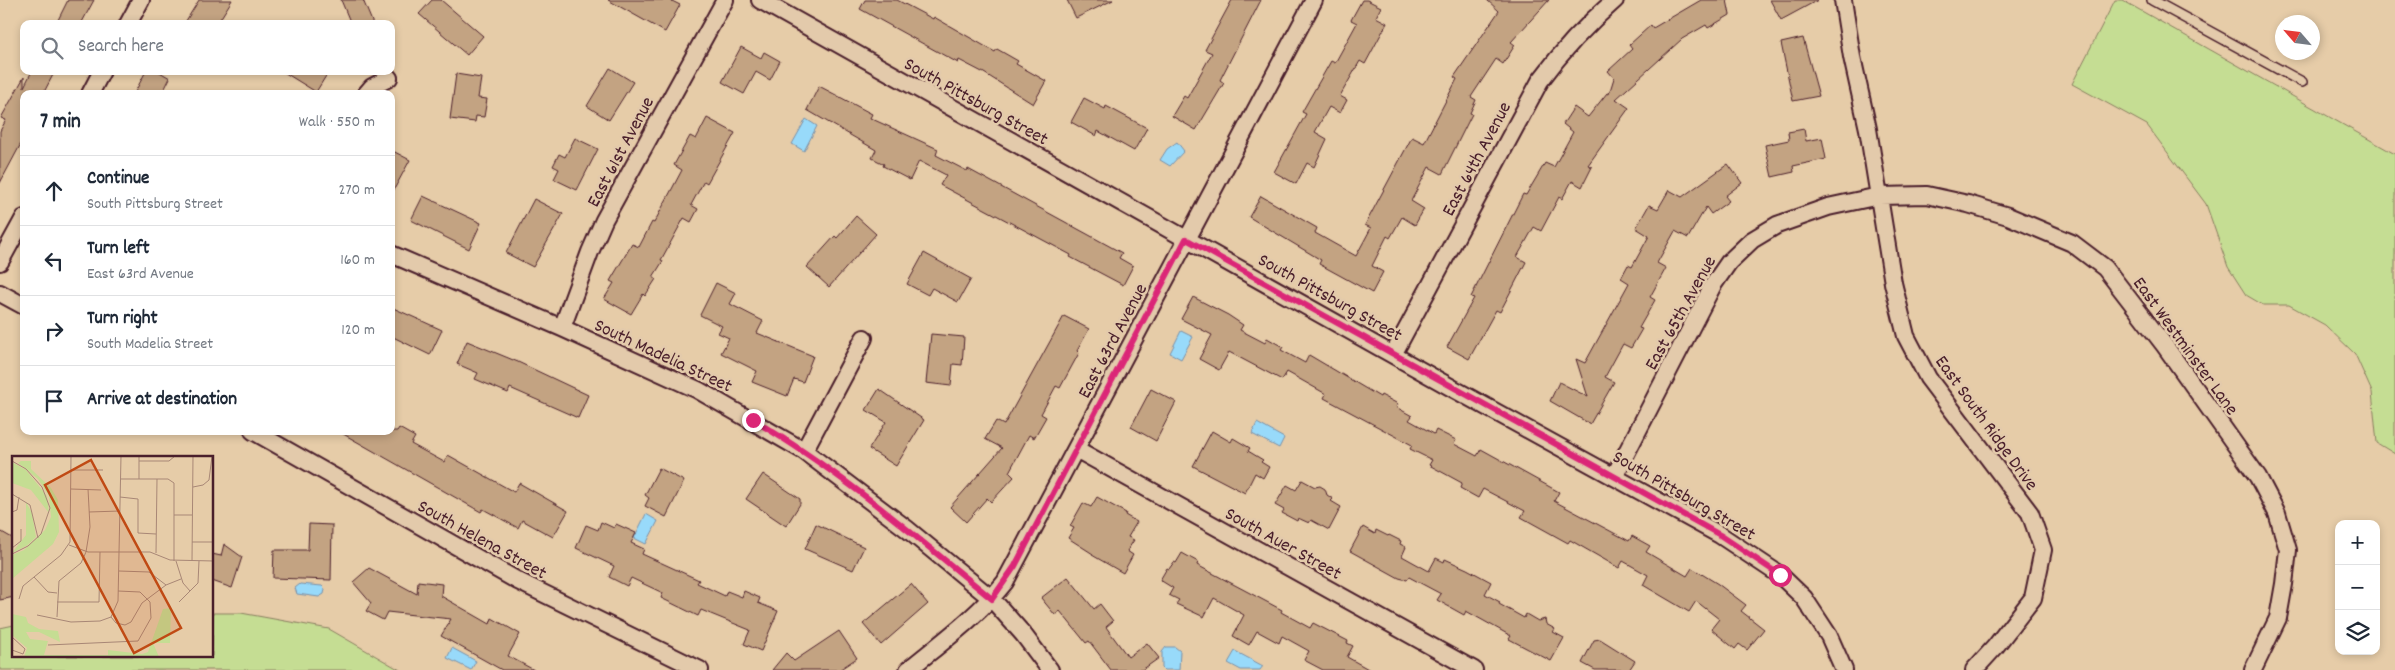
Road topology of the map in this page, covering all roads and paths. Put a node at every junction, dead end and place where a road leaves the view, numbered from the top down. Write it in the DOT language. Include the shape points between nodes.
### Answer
graph roads {
  1 [pos="140,0"];
  2 [pos="725,0"];
  3 [pos="760,0"];
  4 [pos="1314,0"];
  5 [pos="1615,0"];
  6 [pos="1843,0"];
  7 [pos="2152,0"];
  8 [pos="130,20"];
  9 [pos="100,75"];
  10 [pos="389,78"];
  11 [pos="2302,82"];
  12 [pos="92,90"];
  13 [pos="370,90"];
  14 [pos="1879,196"];
  15 [pos="20,225"];
  16 [pos="1186,239"];
  17 [pos="395,256"];
  18 [pos="0,262"];
  19 [pos="0,293"];
  20 [pos="20,304"];
  21 [pos="562,328"];
  22 [pos="864,338"];
  23 [pos="1394,353"];
  24 [pos="260,435"];
  25 [pos="1076,449"];
  26 [pos="804,451"];
  27 [pos="1614,477"];
  28 [pos="992,599"];
  29 [pos="700,670"];
  30 [pos="908,670"];
  31 [pos="1050,670"];
  32 [pos="1474,670"];
  33 [pos="1844,670"];
  34 [pos="1974,670"];
  35 [pos="2253,670"];
  1 -- 8 [label="street"];
  2 -- 21 [label="street, East 61st Avenue" via="604,220"];
  3 -- 16 [label="street, South Pittsburg Street"];
  4 -- 16 [label="street, East 63rd Avenue"];
  5 -- 23 [label="street, East 64th Avenue" via="1588,23 1540,82"];
  6 -- 14 [label="street, East South Ridge Drive"];
  7 -- 11 [label="lane"];
  9 -- 12 [label="street"];
  10 -- 13 [label="street"];
  14 -- 27 [label="street, East 65th Avenue" via="1828,207 1777,225 1752,240 1729,262 1713,285"];
  14 -- 34 [label="street, East South Ridge Drive" via="1893,283 1906,336 1928,378 2030,513 2043,550 2032,598"];
  14 -- 35 [label="street, East Westminster Lane" via="1927,195 2008,216 2072,243 2105,268 2258,477 2278,514 2288,550 2284,584 2278,618"];
  15 -- 18 [label="street"];
  16 -- 23 [label="street, South Pittsburg Street"];
  16 -- 25 [label="street, East 63rd Avenue"];
  17 -- 21 [label="street, South Madelia Street"];
  19 -- 20 [label="street"];
  21 -- 26 [label="street, South Madelia Street" via="698,390"];
  22 -- 26 [label="street"];
  23 -- 27 [label="street, South Pittsburg Street"];
  24 -- 29 [label="street, South Helena Street" via="518,581"];
  25 -- 28 [label="street, East 63rd Avenue" via="1015,566"];
  25 -- 32 [label="street, South Auer Street"];
  26 -- 28 [label="street, South Madelia Street" via="908,529"];
  27 -- 33 [label="street, South Pittsburg Street" via="1720,535 1780,575 1817,616"];
  28 -- 30 [label="street, East 63rd Avenue"];
  28 -- 31 [label="street, South Madelia Street"];
}
